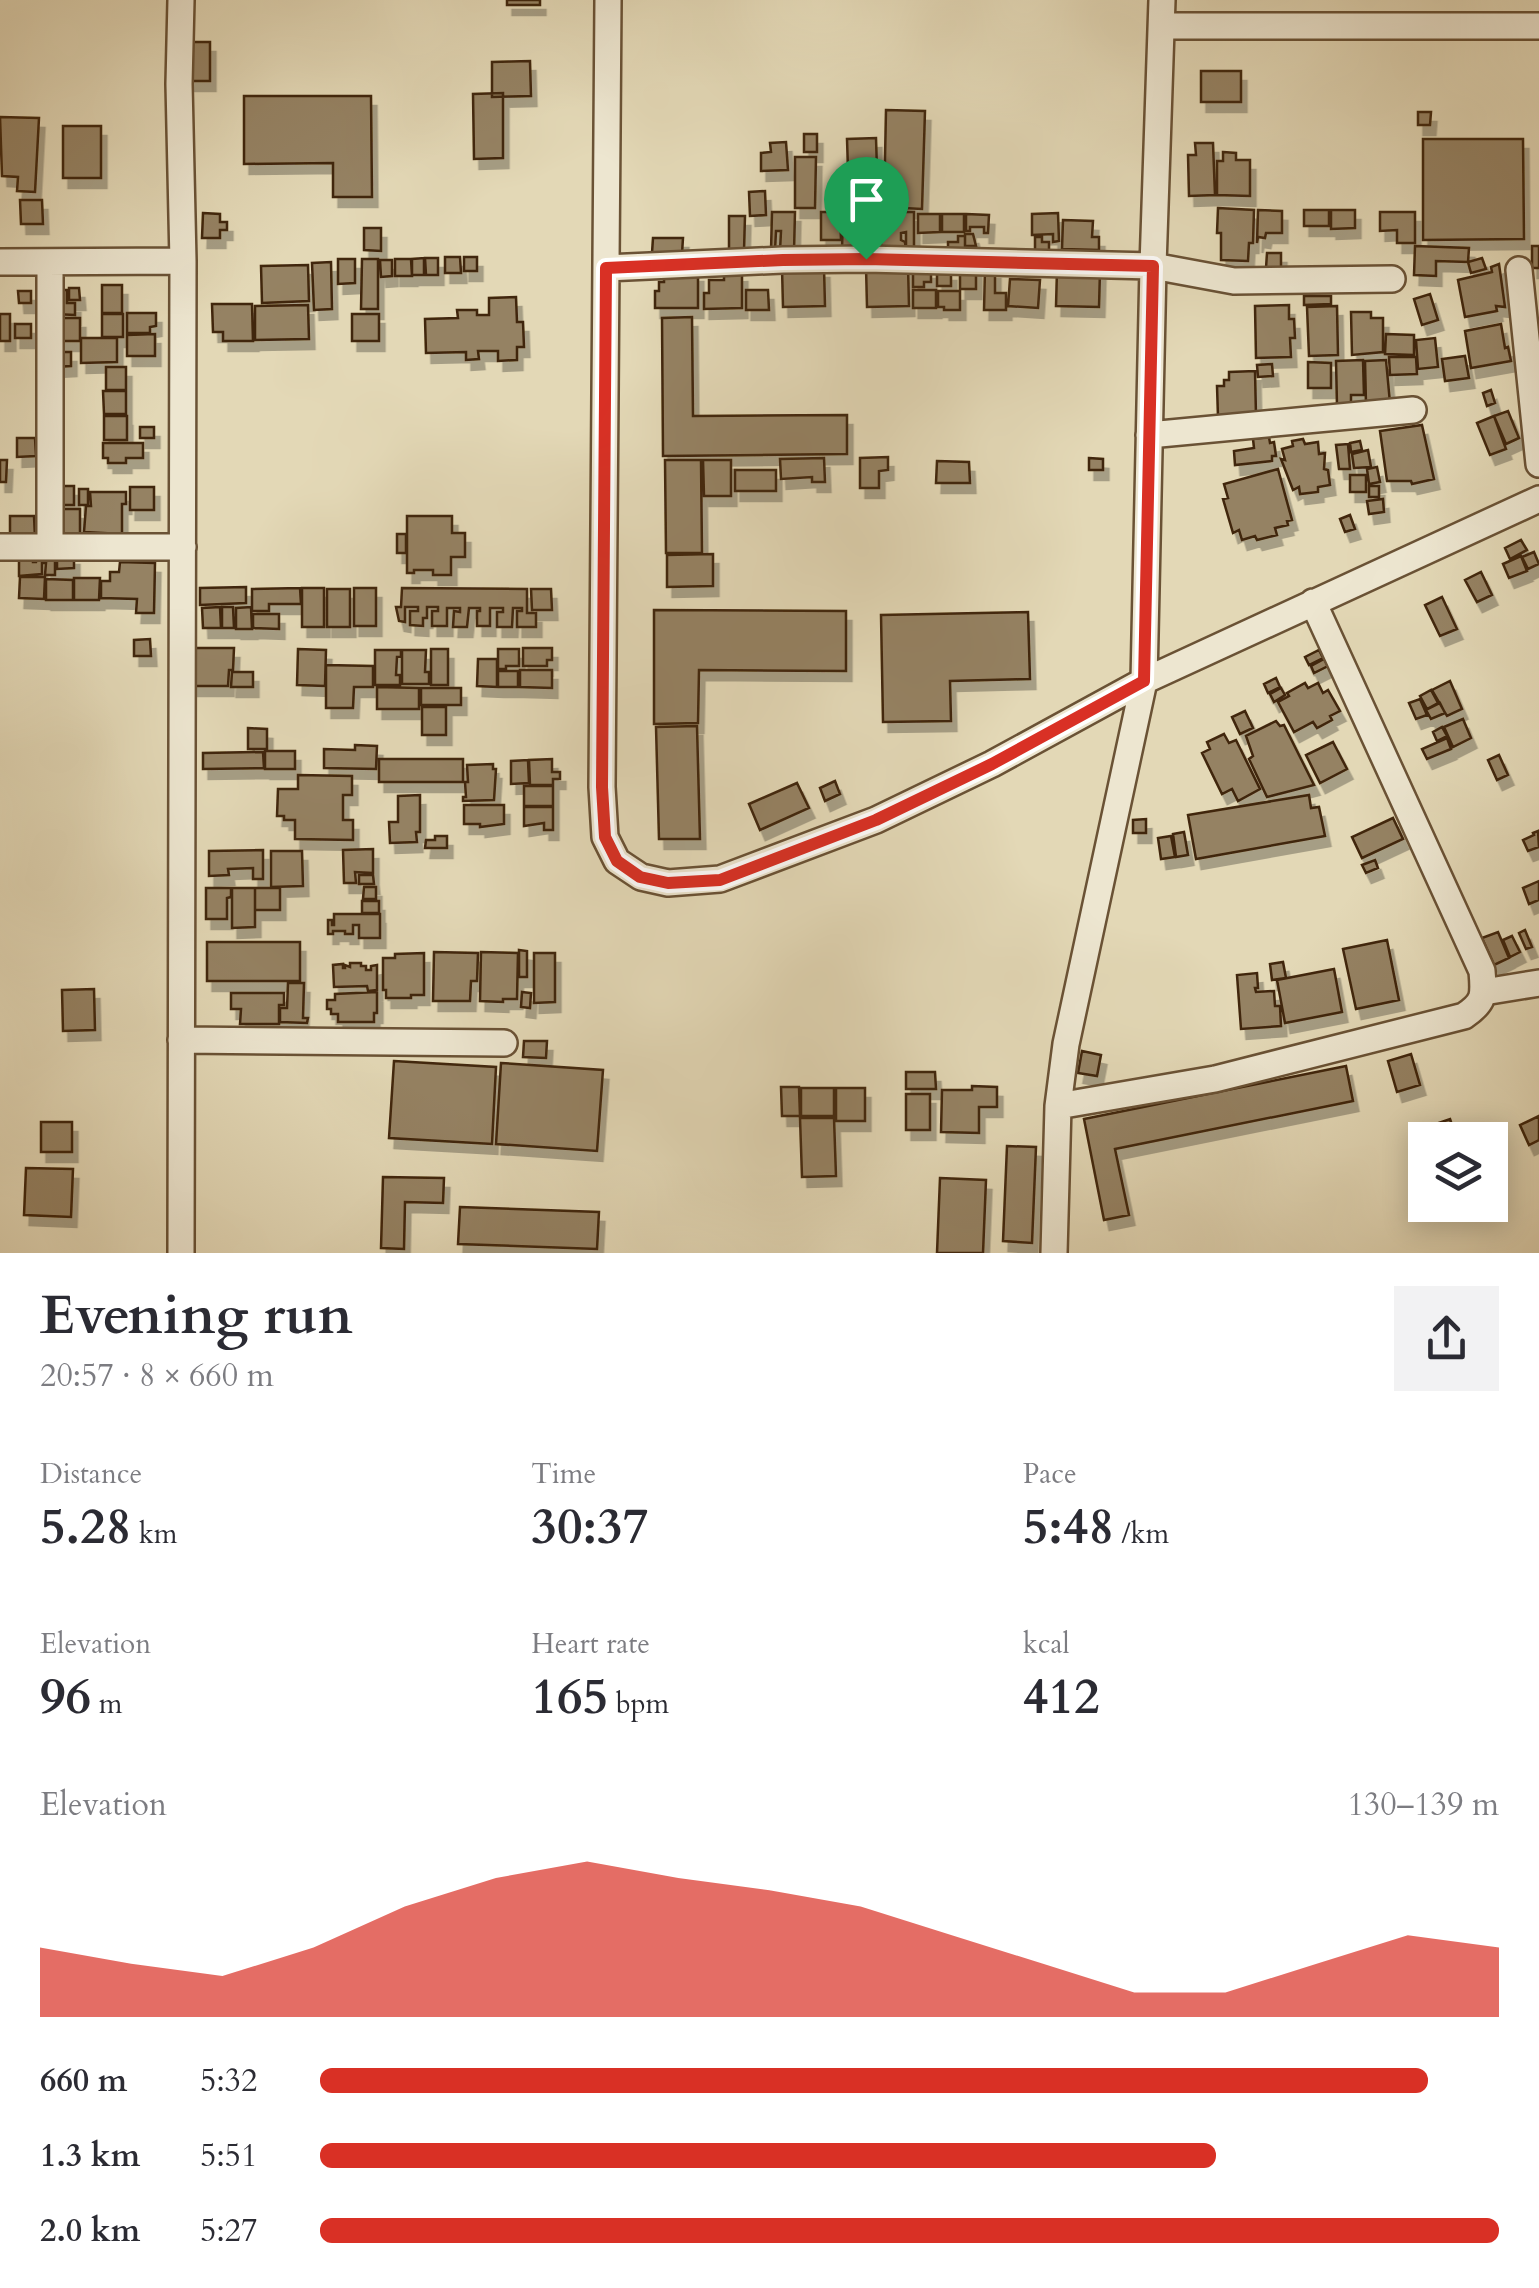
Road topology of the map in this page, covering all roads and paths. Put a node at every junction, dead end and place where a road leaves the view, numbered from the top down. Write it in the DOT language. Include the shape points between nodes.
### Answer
graph roads {
  1 [pos="181,0"];
  2 [pos="608,0"];
  3 [pos="1162,13"];
  4 [pos="1539,26"];
  5 [pos="183,260"];
  6 [pos="0,262"];
  7 [pos="50,262"];
  8 [pos="1153,266"];
  9 [pos="606,268"];
  10 [pos="1519,270"];
  11 [pos="1392,278"];
  12 [pos="1414,410"];
  13 [pos="1150,434"];
  14 [pos="1539,464"];
  15 [pos="1539,499"];
  16 [pos="182,546"];
  17 [pos="0,547"];
  18 [pos="50,547"];
  19 [pos="1313,602"];
  20 [pos="1144,681"];
  21 [pos="1539,984"];
  22 [pos="1484,992"];
  23 [pos="181,1040"];
  24 [pos="504,1043"];
  25 [pos="1058,1106"];
  26 [pos="181,1253"];
  27 [pos="1054,1253"];
  1 -- 5 [label="street"];
  2 -- 9 [label="street"];
  3 -- 4 [label="street"];
  3 -- 8 [label="street"];
  5 -- 7 [label="street"];
  5 -- 16 [label="street"];
  6 -- 7 [label="street"];
  7 -- 18 [label="street"];
  8 -- 9 [label="street" via="866,259"];
  8 -- 11 [label="street" via="1234,282"];
  8 -- 13 [label="street"];
  9 -- 20 [label="street" via="602,787 605,837 617,861 640,877 668,883 720,880 876,820"];
  10 -- 14 [label="street"];
  12 -- 13 [label="street"];
  13 -- 20 [label="street"];
  15 -- 19 [label="street"];
  16 -- 18 [label="street"];
  16 -- 23 [label="street"];
  17 -- 18 [label="street"];
  19 -- 20 [label="street"];
  19 -- 22 [label="street" via="1482,970"];
  20 -- 25 [label="street"];
  21 -- 22 [label="street"];
  22 -- 25 [label="street" via="1464,1016 1215,1079"];
  23 -- 24 [label="street"];
  23 -- 26 [label="street"];
  25 -- 27 [label="street"];
}
